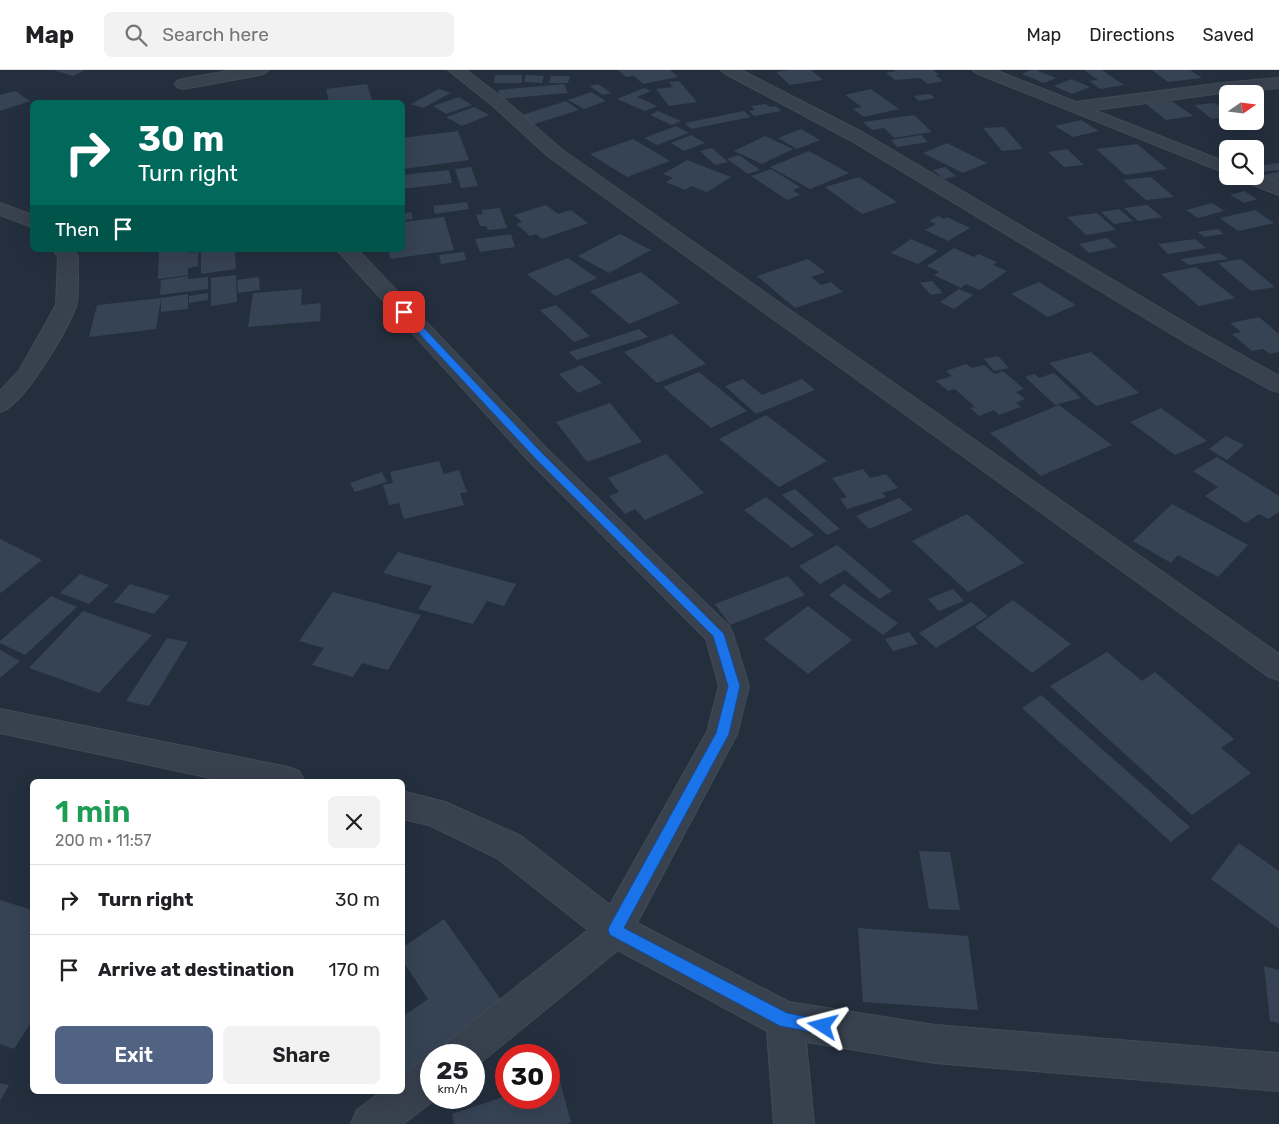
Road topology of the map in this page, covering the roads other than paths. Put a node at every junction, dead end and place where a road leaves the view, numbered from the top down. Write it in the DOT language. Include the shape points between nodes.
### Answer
graph roads {
  1 [pos="172,70"];
  2 [pos="260,70"];
  3 [pos="456,70"];
  4 [pos="729,70"];
  5 [pos="981,70"];
  6 [pos="1279,83"];
  7 [pos="183,84"];
  8 [pos="198,96"];
  9 [pos="1073,108"];
  10 [pos="1219,165"];
  11 [pos="1264,184"];
  12 [pos="1279,190"];
  13 [pos="0,209"];
  14 [pos="30,220"];
  15 [pos="65,252"];
  16 [pos="348,252"];
  17 [pos="1279,385"];
  18 [pos="0,404"];
  19 [pos="1279,669"];
  20 [pos="0,721"];
  21 [pos="278,779"];
  22 [pos="405,806"];
  23 [pos="615,930"];
  24 [pos="785,1020"];
  25 [pos="474,1044"];
  26 [pos="1279,1072"];
  27 [pos="420,1086"];
  28 [pos="371,1124"];
  29 [pos="794,1124"];
  1 -- 7 [label="street"];
  2 -- 7 [label="street"];
  3 -- 19 [label="street" via="555,153"];
  4 -- 17 [label="street" via="856,136"];
  5 -- 9 [label="street"];
  6 -- 9 [label="street"];
  7 -- 8 [label="street"];
  9 -- 10 [label="street"];
  11 -- 12 [label="street"];
  13 -- 14 [label="street"];
  15 -- 18 [label="street" via="68,256 66,305 28,374"];
  16 -- 23 [label="street" via="537,454 719,634 734,686 722,734"];
  20 -- 21 [label="street"];
  22 -- 23 [label="street" via="434,812 509,847"];
  23 -- 24 [label="street"];
  23 -- 25 [label="street"];
  24 -- 26 [label="street" via="935,1044"];
  24 -- 29 [label="street"];
  27 -- 28 [label="street"];
}
